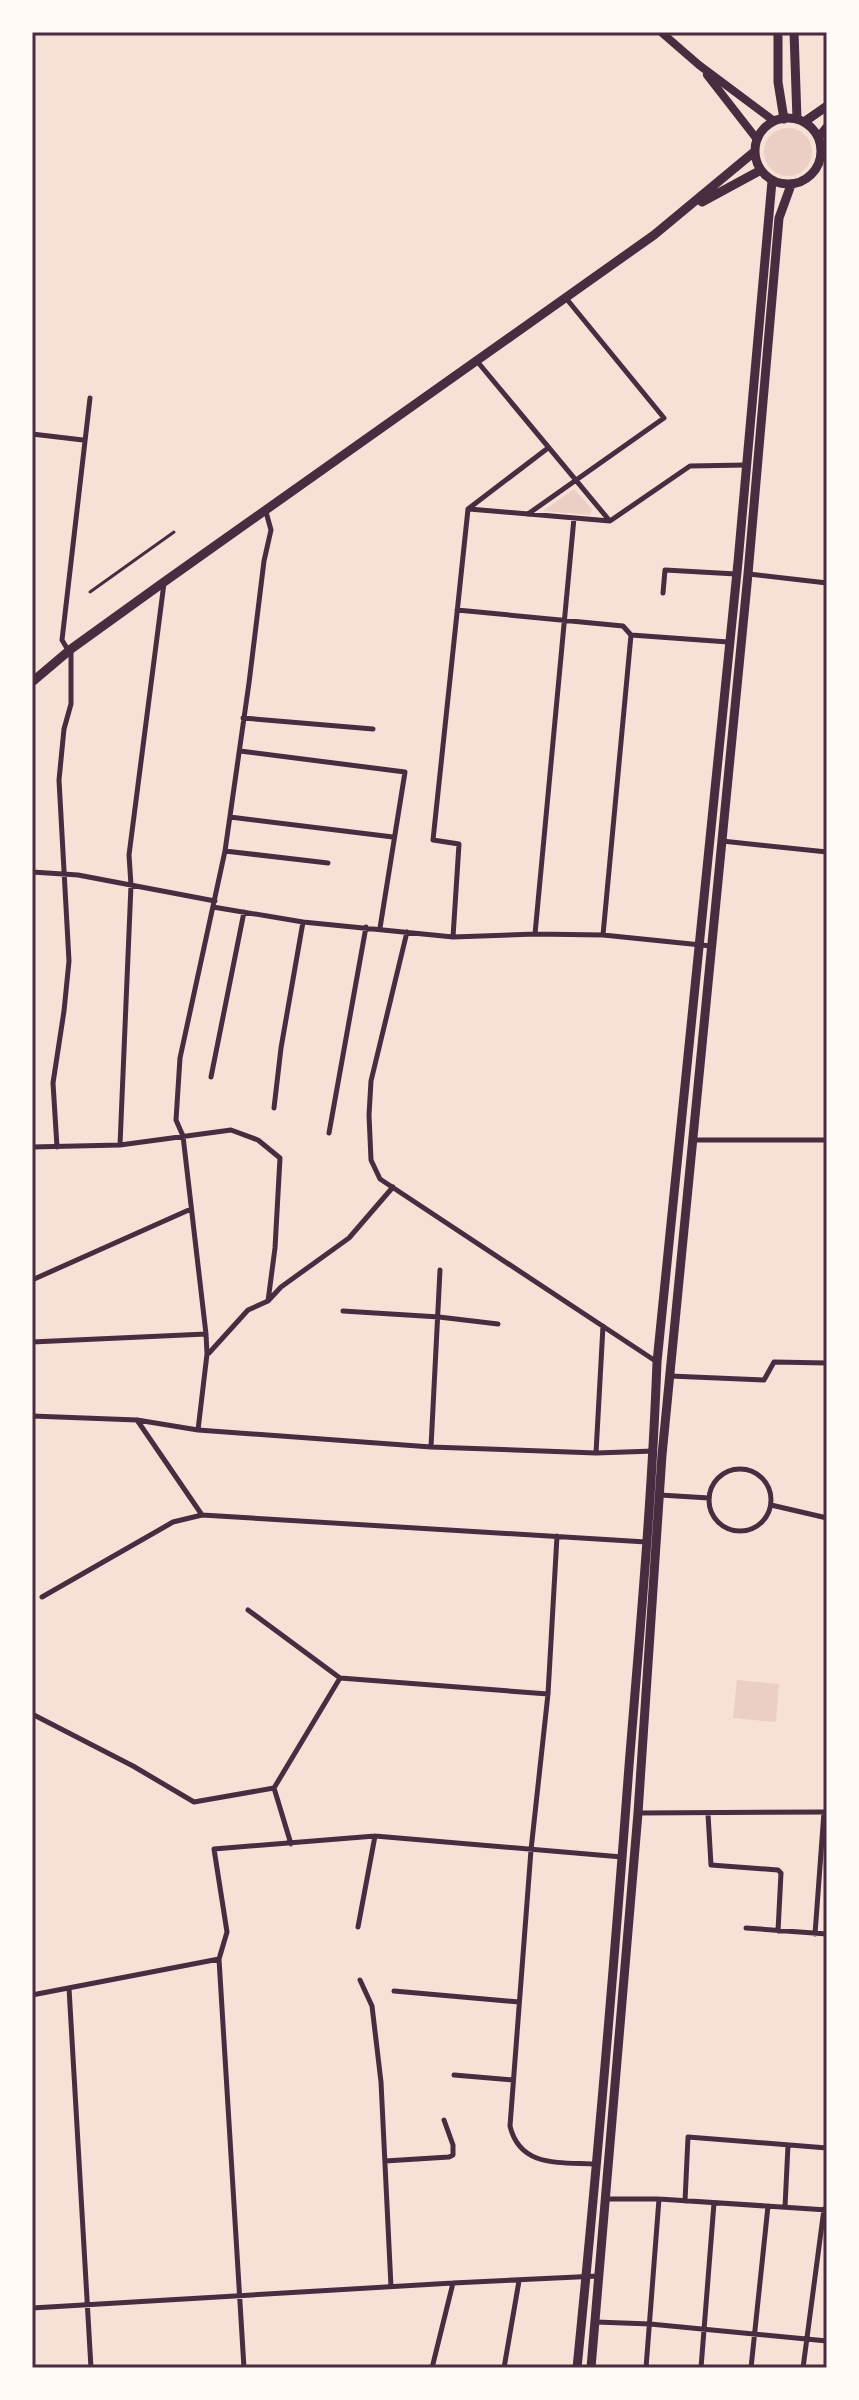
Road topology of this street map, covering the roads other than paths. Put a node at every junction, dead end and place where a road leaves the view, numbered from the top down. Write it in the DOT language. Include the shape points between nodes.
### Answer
graph roads {
  1 [pos="661,32"];
  2 [pos="778,32"];
  3 [pos="794,32"];
  4 [pos="699,65"];
  5 [pos="827,106"];
  6 [pos="779,120"];
  7 [pos="801,120"];
  8 [pos="827,127"];
  9 [pos="819,137"];
  10 [pos="756,138"];
  11 [pos="754,152"];
  12 [pos="761,170"];
  13 [pos="772,181"];
  14 [pos="791,185"];
  15 [pos="685,211"];
  16 [pos="565,297"];
  17 [pos="476,360"];
  18 [pos="90,398"];
  19 [pos="32,434"];
  20 [pos="83,440"];
  21 [pos="548,448"];
  22 [pos="746,465"];
  23 [pos="576,480"];
  24 [pos="468,509"];
  25 [pos="266,511"];
  26 [pos="528,514"];
  27 [pos="574,518"];
  28 [pos="610,521"];
  29 [pos="174,532"];
  30 [pos="736,574"];
  31 [pos="748,574"];
  32 [pos="164,582"];
  33 [pos="827,583"];
  34 [pos="90,592"];
  35 [pos="663,593"];
  36 [pos="457,610"];
  37 [pos="563,621"];
  38 [pos="631,635"];
  39 [pos="728,642"];
  40 [pos="70,650"];
  41 [pos="32,682"];
  42 [pos="243,718"];
  43 [pos="373,729"];
  44 [pos="240,751"];
  45 [pos="230,817"];
  46 [pos="393,837"];
  47 [pos="721,841"];
  48 [pos="225,851"];
  49 [pos="827,852"];
  50 [pos="328,863"];
  51 [pos="32,872"];
  52 [pos="63,875"];
  53 [pos="131,885"];
  54 [pos="214,904"];
  55 [pos="244,912"];
  56 [pos="303,922"];
  57 [pos="366,927"];
  58 [pos="380,928"];
  59 [pos="407,932"];
  60 [pos="535,934"];
  61 [pos="603,935"];
  62 [pos="453,937"];
  63 [pos="706,945"];
  64 [pos="211,1077"];
  65 [pos="274,1108"];
  66 [pos="329,1133"];
  67 [pos="183,1136"];
  68 [pos="692,1140"];
  69 [pos="827,1140"];
  70 [pos="120,1145"];
  71 [pos="32,1147"];
  72 [pos="57,1147"];
  73 [pos="393,1187"];
  74 [pos="191,1209"];
  75 [pos="440,1270"];
  76 [pos="32,1280"];
  77 [pos="268,1301"];
  78 [pos="343,1311"];
  79 [pos="439,1317"];
  80 [pos="498,1324"];
  81 [pos="603,1326"];
  82 [pos="206,1334"];
  83 [pos="32,1342"];
  84 [pos="207,1354"];
  85 [pos="657,1362"];
  86 [pos="827,1363"];
  87 [pos="670,1376"];
  88 [pos="32,1416"];
  89 [pos="137,1420"];
  90 [pos="198,1430"];
  91 [pos="431,1447"];
  92 [pos="596,1453"];
  93 [pos="658,1453"];
  94 [pos="660,1495"];
  95 [pos="709,1498"];
  96 [pos="771,1505"];
  97 [pos="202,1515"];
  98 [pos="827,1518"];
  99 [pos="557,1536"];
  100 [pos="647,1542"];
  101 [pos="42,1597"];
  102 [pos="248,1610"];
  103 [pos="340,1678"];
  104 [pos="548,1694"];
  105 [pos="32,1714"];
  106 [pos="274,1788"];
  107 [pos="825,1812"];
  108 [pos="626,1813"];
  109 [pos="638,1813"];
  110 [pos="708,1814"];
  111 [pos="375,1836"];
  112 [pos="291,1844"];
  113 [pos="531,1850"];
  114 [pos="623,1857"];
  115 [pos="358,1927"];
  116 [pos="746,1928"];
  117 [pos="778,1931"];
  118 [pos="815,1934"];
  119 [pos="827,1934"];
  120 [pos="219,1959"];
  121 [pos="360,1980"];
  122 [pos="69,1988"];
  123 [pos="394,1991"];
  124 [pos="32,1995"];
  125 [pos="519,2002"];
  126 [pos="454,2075"];
  127 [pos="513,2080"];
  128 [pos="444,2120"];
  129 [pos="788,2145"];
  130 [pos="827,2148"];
  131 [pos="385,2161"];
  132 [pos="596,2164"];
  133 [pos="606,2199"];
  134 [pos="659,2199"];
  135 [pos="685,2201"];
  136 [pos="714,2203"];
  137 [pos="768,2206"];
  138 [pos="785,2207"];
  139 [pos="826,2210"];
  140 [pos="599,2276"];
  141 [pos="586,2278"];
  142 [pos="519,2281"];
  143 [pos="453,2283"];
  144 [pos="391,2287"];
  145 [pos="239,2295"];
  146 [pos="86,2303"];
  147 [pos="32,2308"];
  148 [pos="596,2322"];
  149 [pos="650,2324"];
  150 [pos="704,2329"];
  151 [pos="755,2334"];
  152 [pos="807,2339"];
  153 [pos="827,2341"];
  154 [pos="91,2368"];
  155 [pos="244,2368"];
  156 [pos="432,2368"];
  157 [pos="504,2368"];
  158 [pos="577,2368"];
  159 [pos="591,2368"];
  160 [pos="646,2368"];
  161 [pos="701,2368"];
  162 [pos="751,2368"];
  163 [pos="803,2368"];
  1 -- 4 [label="main road"];
  2 -- 6 [label="main road"];
  3 -- 7 [label="main road"];
  4 -- 6 [label="main road"];
  4 -- 10 [label="main road"];
  5 -- 7 [label="main road"];
  6 -- 7 [label="main road"];
  6 -- 10 [label="main road"];
  7 -- 9 [label="main road"];
  8 -- 9 [label="main road"];
  9 -- 14 [label="main road" via="817,169"];
  10 -- 11 [label="main road"];
  11 -- 12 [label="main road"];
  11 -- 15 [label="main road"];
  12 -- 13 [label="main road"];
  12 -- 15 [label="main road"];
  13 -- 14 [label="main road"];
  13 -- 22 [label="main road"];
  14 -- 31 [label="main road" via="779,218"];
  15 -- 16 [label="main road"];
  16 -- 17 [label="main road"];
  16 -- 23 [label="street" via="664,418"];
  17 -- 21 [label="street"];
  17 -- 25 [label="main road"];
  18 -- 20 [label="street"];
  19 -- 20 [label="street"];
  20 -- 40 [label="street" via="62,640"];
  21 -- 23 [label="street"];
  21 -- 24 [label="street"];
  22 -- 28 [label="street" via="690,466"];
  22 -- 30 [label="main road"];
  23 -- 26 [label="street"];
  23 -- 28 [label="street"];
  24 -- 26 [label="street"];
  24 -- 36 [label="street"];
  25 -- 32 [label="main road"];
  25 -- 42 [label="street" via="271,530"];
  26 -- 27 [label="street"];
  27 -- 28 [label="street"];
  27 -- 37 [label="street"];
  29 -- 34 [label="lane"];
  30 -- 35 [label="street" via="665,570"];
  30 -- 39 [label="main road"];
  31 -- 33 [label="street"];
  31 -- 47 [label="main road"];
  32 -- 40 [label="main road"];
  32 -- 53 [label="street" via="133,816"];
  36 -- 37 [label="street"];
  36 -- 62 [label="street" via="433,840 459,844"];
  37 -- 38 [label="street" via="623,626"];
  37 -- 60 [label="street"];
  38 -- 39 [label="street"];
  38 -- 61 [label="street"];
  39 -- 63 [label="main road"];
  40 -- 41 [label="main road"];
  40 -- 52 [label="street" via="71,704 59,780"];
  42 -- 43 [label="street"];
  42 -- 44 [label="street"];
  44 -- 45 [label="street"];
  44 -- 46 [label="street" via="405,772"];
  45 -- 46 [label="street"];
  45 -- 48 [label="street"];
  46 -- 58 [label="street"];
  47 -- 49 [label="street"];
  47 -- 63 [label="main road"];
  48 -- 50 [label="street"];
  48 -- 54 [label="street"];
  51 -- 52 [label="street"];
  52 -- 53 [label="street"];
  52 -- 72 [label="street" via="69,961 53,1083"];
  53 -- 54 [label="street"];
  53 -- 70 [label="street"];
  54 -- 55 [label="street"];
  54 -- 67 [label="street" via="180,1058 176,1120"];
  55 -- 56 [label="street"];
  55 -- 64 [label="street"];
  56 -- 57 [label="street"];
  56 -- 65 [label="street"];
  57 -- 58 [label="street"];
  57 -- 66 [label="street"];
  58 -- 59 [label="street"];
  59 -- 62 [label="street"];
  59 -- 73 [label="street" via="371,1081 369,1115 371,1160 380,1179"];
  60 -- 61 [label="street"];
  60 -- 62 [label="street"];
  61 -- 63 [label="street"];
  63 -- 68 [label="main road"];
  63 -- 85 [label="main road"];
  67 -- 70 [label="street"];
  67 -- 74 [label="street"];
  67 -- 77 [label="street" via="231,1130 258,1140 280,1158"];
  68 -- 69 [label="street"];
  68 -- 87 [label="main road"];
  70 -- 72 [label="street"];
  71 -- 72 [label="street"];
  73 -- 77 [label="street" via="349,1238"];
  73 -- 81 [label="street"];
  74 -- 76 [label="street"];
  74 -- 82 [label="street"];
  75 -- 79 [label="street"];
  77 -- 84 [label="street" via="248,1310"];
  78 -- 79 [label="street"];
  79 -- 80 [label="street"];
  79 -- 91 [label="street"];
  81 -- 85 [label="street"];
  81 -- 92 [label="street"];
  82 -- 83 [label="street"];
  82 -- 84 [label="street"];
  84 -- 90 [label="street"];
  85 -- 93 [label="main road"];
  86 -- 87 [label="street" via="774,1362 764,1380"];
  87 -- 93 [label="main road"];
  88 -- 89 [label="street"];
  89 -- 90 [label="street"];
  89 -- 97 [label="street"];
  90 -- 91 [label="street"];
  91 -- 92 [label="street"];
  92 -- 93 [label="street"];
  93 -- 94 [label="main road"];
  93 -- 100 [label="main road"];
  94 -- 95 [label="street"];
  94 -- 109 [label="main road"];
  95 -- 96 [label="street" via="714,1518 734,1531 755,1528"];
  95 -- 96 [label="street" via="719,1477 749,1470 767,1484"];
  96 -- 98 [label="street"];
  97 -- 99 [label="street"];
  97 -- 101 [label="street" via="173,1522"];
  99 -- 100 [label="street"];
  99 -- 104 [label="street"];
  100 -- 108 [label="main road"];
  102 -- 103 [label="street"];
  103 -- 104 [label="street"];
  103 -- 106 [label="street"];
  104 -- 113 [label="street"];
  105 -- 106 [label="street" via="194,1802"];
  106 -- 112 [label="street"];
  107 -- 110 [label="street"];
  107 -- 118 [label="street"];
  108 -- 109 [label="street"];
  108 -- 114 [label="main road"];
  109 -- 110 [label="street"];
  109 -- 133 [label="main road"];
  110 -- 117 [label="street" via="711,1865 781,1873"];
  111 -- 112 [label="street"];
  111 -- 113 [label="street"];
  111 -- 115 [label="street"];
  112 -- 120 [label="street" via="214,1849 227,1932"];
  113 -- 114 [label="street"];
  113 -- 125 [label="street"];
  114 -- 132 [label="main road"];
  116 -- 117 [label="street"];
  117 -- 118 [label="street"];
  118 -- 119 [label="street"];
  120 -- 122 [label="street"];
  120 -- 145 [label="street"];
  121 -- 131 [label="street" via="372,2006"];
  122 -- 124 [label="street"];
  122 -- 146 [label="street"];
  123 -- 125 [label="street"];
  125 -- 127 [label="street"];
  126 -- 127 [label="street"];
  127 -- 132 [label="street" via="510,2126 519,2148 544,2160"];
  128 -- 131 [label="street" via="453,2155"];
  129 -- 130 [label="street"];
  129 -- 135 [label="street" via="688,2137"];
  129 -- 138 [label="street"];
  131 -- 144 [label="street"];
  132 -- 141 [label="main road"];
  133 -- 134 [label="street"];
  133 -- 140 [label="main road"];
  134 -- 135 [label="street"];
  134 -- 149 [label="street"];
  135 -- 136 [label="street"];
  136 -- 137 [label="street"];
  136 -- 150 [label="street"];
  137 -- 138 [label="street"];
  137 -- 151 [label="street"];
  138 -- 139 [label="street"];
  139 -- 152 [label="street"];
  140 -- 141 [label="street"];
  140 -- 148 [label="main road"];
  141 -- 142 [label="street"];
  141 -- 158 [label="main road"];
  142 -- 143 [label="street"];
  142 -- 157 [label="street"];
  143 -- 144 [label="street"];
  143 -- 156 [label="street"];
  144 -- 145 [label="street"];
  145 -- 146 [label="street"];
  145 -- 155 [label="street"];
  146 -- 147 [label="street"];
  146 -- 154 [label="street"];
  148 -- 149 [label="street"];
  148 -- 159 [label="main road"];
  149 -- 150 [label="street"];
  149 -- 160 [label="street"];
  150 -- 151 [label="street"];
  150 -- 161 [label="street"];
  151 -- 152 [label="street"];
  151 -- 162 [label="street"];
  152 -- 153 [label="street"];
  152 -- 163 [label="street"];
}
